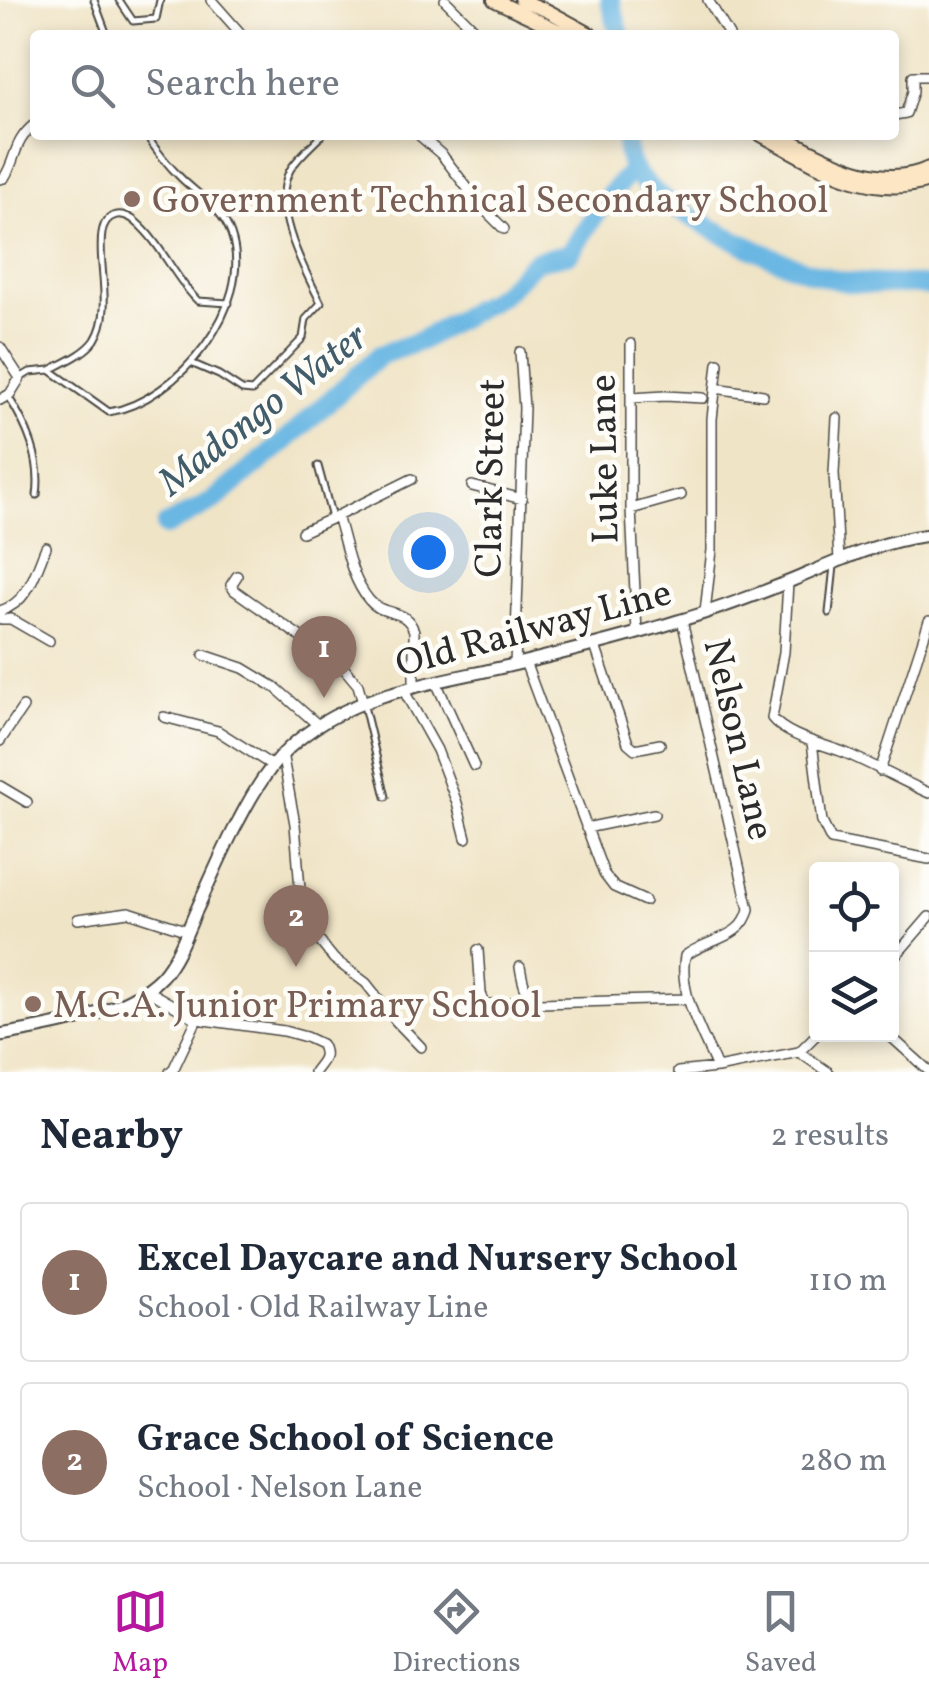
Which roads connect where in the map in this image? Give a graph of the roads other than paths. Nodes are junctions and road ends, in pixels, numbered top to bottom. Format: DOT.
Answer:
graph roads {
  1 [pos="94,0"];
  2 [pos="119,0"];
  3 [pos="160,0"];
  4 [pos="210,0"];
  5 [pos="445,0"];
  6 [pos="494,0"];
  7 [pos="521,0"];
  8 [pos="708,0"];
  9 [pos="545,16"];
  10 [pos="106,30"];
  11 [pos="237,30"];
  12 [pos="475,30"];
  13 [pos="562,30"];
  14 [pos="580,30"];
  15 [pos="726,30"];
  16 [pos="929,76"];
  17 [pos="899,115"];
  18 [pos="30,128"];
  19 [pos="150,140"];
  20 [pos="318,140"];
  21 [pos="433,140"];
  22 [pos="771,140"];
  23 [pos="790,140"];
  24 [pos="929,168"];
  25 [pos="0,179"];
  26 [pos="929,181"];
  27 [pos="504,229"];
  28 [pos="229,303"];
  29 [pos="631,344"];
  30 [pos="0,347"];
  31 [pos="520,352"];
  32 [pos="192,363"];
  33 [pos="718,363"];
  34 [pos="50,370"];
  35 [pos="20,378"];
  36 [pos="715,388"];
  37 [pos="762,396"];
  38 [pos="4,398"];
  39 [pos="632,398"];
  40 [pos="703,398"];
  41 [pos="836,418"];
  42 [pos="318,466"];
  43 [pos="412,479"];
  44 [pos="472,486"];
  45 [pos="37,495"];
  46 [pos="681,495"];
  47 [pos="522,499"];
  48 [pos="631,509"];
  49 [pos="334,517"];
  50 [pos="302,532"];
  51 [pos="929,535"];
  52 [pos="46,547"];
  53 [pos="836,561"];
  54 [pos="237,576"];
  55 [pos="788,582"];
  56 [pos="0,611"];
  57 [pos="705,612"];
  58 [pos="829,613"];
  59 [pos="0,619"];
  60 [pos="682,620"];
  61 [pos="929,622"];
  62 [pos="637,633"];
  63 [pos="49,642"];
  64 [pos="595,646"];
  65 [pos="204,655"];
  66 [pos="520,663"];
  67 [pos="436,682"];
  68 [pos="409,689"];
  69 [pos="363,703"];
  70 [pos="23,708"];
  71 [pos="164,717"];
  72 [pos="318,726"];
  73 [pos="0,741"];
  74 [pos="812,742"];
  75 [pos="660,744"];
  76 [pos="282,754"];
  77 [pos="273,766"];
  78 [pos="474,766"];
  79 [pos="880,771"];
  80 [pos="0,786"];
  81 [pos="929,793"];
  82 [pos="386,797"];
  83 [pos="27,802"];
  84 [pos="654,814"];
  85 [pos="586,828"];
  86 [pos="466,838"];
  87 [pos="929,860"];
  88 [pos="646,901"];
  89 [pos="929,917"];
  90 [pos="78,919"];
  91 [pos="188,930"];
  92 [pos="478,950"];
  93 [pos="899,952"];
  94 [pos="520,967"];
  95 [pos="146,990"];
  96 [pos="531,998"];
  97 [pos="688,999"];
  98 [pos="198,1018"];
  99 [pos="0,1035"];
  100 [pos="809,1042"];
  101 [pos="897,1042"];
  102 [pos="422,1047"];
  103 [pos="799,1052"];
  104 [pos="716,1070"];
  105 [pos="929,1070"];
  106 [pos="170,1072"];
  107 [pos="314,1072"];
  108 [pos="678,1072"];
  109 [pos="828,1072"];
  1 -- 10 [label="lane"];
  2 -- 3 [label="lane"];
  4 -- 11 [label="street"];
  5 -- 12 [label="street"];
  6 -- 9 [label="main road"];
  7 -- 9 [label="main road"];
  8 -- 15 [label="street"];
  9 -- 13 [label="main road"];
  9 -- 14 [label="main road"];
  16 -- 17 [label="street"];
  18 -- 25 [label="street"];
  19 -- 28 [label="lane"];
  20 -- 32 [label="lane"];
  21 -- 27 [label="street"];
  22 -- 26 [label="main road"];
  23 -- 24 [label="main road"];
  28 -- 32 [label="lane"];
  28 -- 34 [label="lane"];
  29 -- 39 [label="street, Luke Lane"];
  30 -- 35 [label="street"];
  31 -- 47 [label="street, Clark Street"];
  32 -- 34 [label="lane"];
  33 -- 36 [label="street"];
  34 -- 35 [label="lane"];
  35 -- 38 [label="street"];
  36 -- 37 [label="street"];
  36 -- 57 [label="street"];
  38 -- 45 [label="lane"];
  39 -- 40 [label="street"];
  39 -- 48 [label="street, Luke Lane"];
  41 -- 53 [label="street"];
  42 -- 49 [label="lane"];
  43 -- 49 [label="street"];
  44 -- 47 [label="street"];
  46 -- 48 [label="street"];
  47 -- 66 [label="street, Clark Street"];
  48 -- 62 [label="street, Luke Lane"];
  49 -- 50 [label="street"];
  49 -- 68 [label="street"];
  51 -- 53 [label="street, Old Railway Line"];
  52 -- 56 [label="street"];
  53 -- 55 [label="street, Old Railway Line"];
  53 -- 58 [label="lane"];
  54 -- 69 [label="street"];
  55 -- 57 [label="street, Old Railway Line"];
  55 -- 74 [label="street"];
  57 -- 60 [label="street, Old Railway Line"];
  59 -- 63 [label="street"];
  60 -- 62 [label="street, Old Railway Line"];
  60 -- 97 [label="street, Nelson Lane"];
  61 -- 79 [label="street"];
  62 -- 64 [label="street, Old Railway Line"];
  64 -- 66 [label="street, Old Railway Line"];
  64 -- 75 [label="street"];
  65 -- 72 [label="street"];
  66 -- 67 [label="street, Old Railway Line"];
  66 -- 85 [label="street"];
  67 -- 68 [label="street, Old Railway Line"];
  67 -- 78 [label="street"];
  68 -- 69 [label="street, Old Railway Line"];
  68 -- 86 [label="street"];
  69 -- 72 [label="street, Old Railway Line"];
  69 -- 82 [label="lane"];
  70 -- 73 [label="street"];
  71 -- 77 [label="street"];
  72 -- 76 [label="street, Old Railway Line"];
  74 -- 79 [label="street"];
  74 -- 87 [label="street"];
  76 -- 77 [label="street, Old Railway Line"];
  76 -- 102 [label="street"];
  77 -- 91 [label="street, Old Railway Line"];
  79 -- 81 [label="street"];
  80 -- 83 [label="street"];
  84 -- 85 [label="street"];
  85 -- 88 [label="street"];
  89 -- 93 [label="street"];
  90 -- 91 [label="street"];
  91 -- 95 [label="street, Old Railway Line"];
  92 -- 96 [label="street"];
  94 -- 96 [label="street"];
  95 -- 98 [label="street"];
  95 -- 99 [label="street, Old Railway Line"];
  96 -- 97 [label="street"];
  97 -- 104 [label="street, Nelson Lane"];
  98 -- 106 [label="street"];
  98 -- 107 [label="street"];
  100 -- 103 [label="street"];
  101 -- 105 [label="street"];
  103 -- 104 [label="street"];
  103 -- 109 [label="street"];
  104 -- 108 [label="street"];
}
